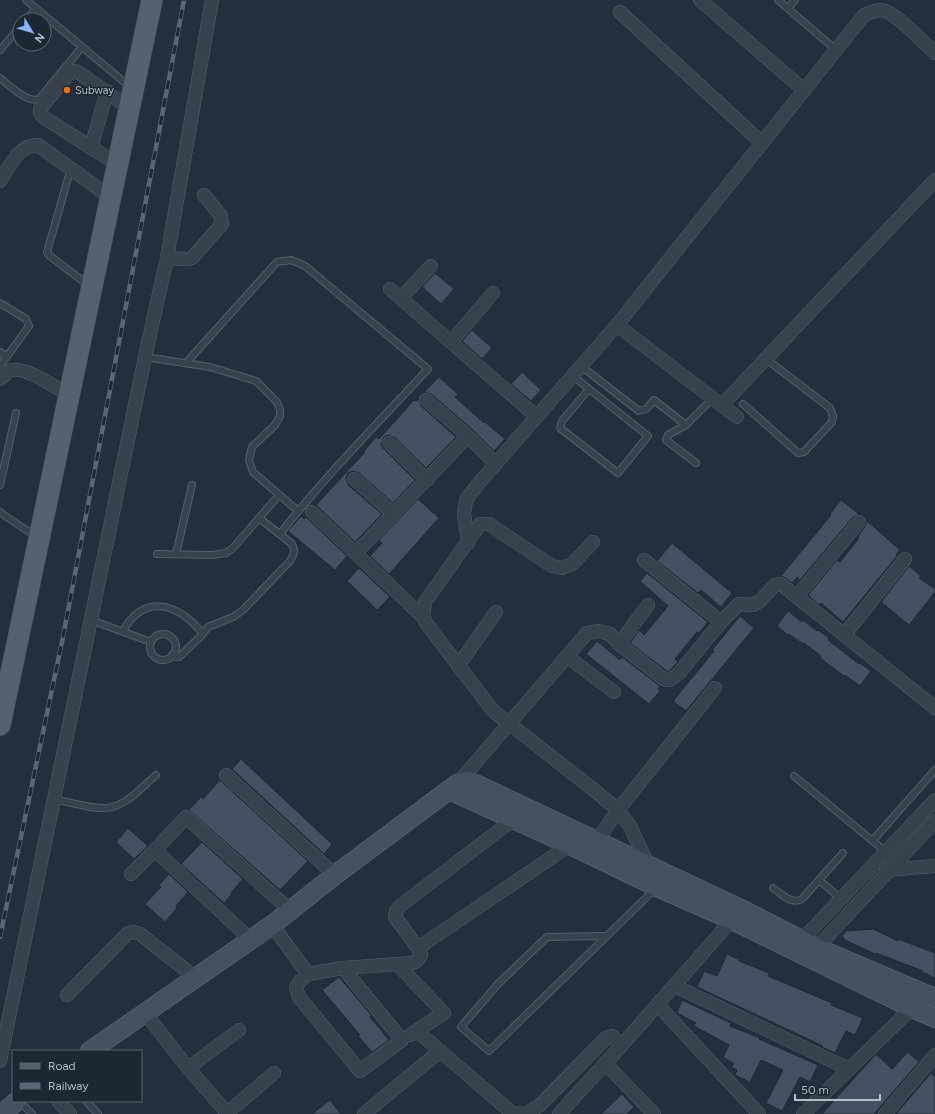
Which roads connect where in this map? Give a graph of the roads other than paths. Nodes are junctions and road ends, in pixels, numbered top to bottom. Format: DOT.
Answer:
graph roads {
  1 [pos="26,0"];
  2 [pos="152,0"];
  3 [pos="212,0"];
  4 [pos="700,0"];
  5 [pos="778,0"];
  6 [pos="794,0"];
  7 [pos="36,8"];
  8 [pos="788,8"];
  9 [pos="33,12"];
  10 [pos="620,12"];
  11 [pos="12,36"];
  12 [pos="82,47"];
  13 [pos="0,50"];
  14 [pos="836,50"];
  15 [pos="935,53"];
  16 [pos="0,78"];
  17 [pos="804,90"];
  18 [pos="107,92"];
  19 [pos="131,99"];
  20 [pos="762,143"];
  21 [pos="91,148"];
  22 [pos="117,164"];
  23 [pos="71,168"];
  24 [pos="935,180"];
  25 [pos="0,181"];
  26 [pos="110,196"];
  27 [pos="204,196"];
  28 [pos="167,258"];
  29 [pos="431,266"];
  30 [pos="91,288"];
  31 [pos="390,289"];
  32 [pos="494,293"];
  33 [pos="401,298"];
  34 [pos="0,303"];
  35 [pos="617,325"];
  36 [pos="451,342"];
  37 [pos="0,352"];
  38 [pos="7,356"];
  39 [pos="145,357"];
  40 [pos="766,359"];
  41 [pos="186,363"];
  42 [pos="3,370"];
  43 [pos="577,371"];
  44 [pos="589,389"];
  45 [pos="69,395"];
  46 [pos="426,400"];
  47 [pos="717,402"];
  48 [pos="743,404"];
  49 [pos="16,413"];
  50 [pos="536,417"];
  51 [pos="737,417"];
  52 [pos="686,425"];
  53 [pos="468,436"];
  54 [pos="389,443"];
  55 [pos="696,463"];
  56 [pos="496,464"];
  57 [pos="354,479"];
  58 [pos="427,480"];
  59 [pos="0,484"];
  60 [pos="192,485"];
  61 [pos="279,495"];
  62 [pos="298,511"];
  63 [pos="0,512"];
  64 [pos="312,512"];
  65 [pos="394,514"];
  66 [pos="260,518"];
  67 [pos="859,522"];
  68 [pos="280,534"];
  69 [pos="39,538"];
  70 [pos="593,542"];
  71 [pos="468,543"];
  72 [pos="356,553"];
  73 [pos="157,554"];
  74 [pos="176,554"];
  75 [pos="905,559"];
  76 [pos="644,560"];
  77 [pos="797,596"];
  78 [pos="648,605"];
  79 [pos="496,612"];
  80 [pos="423,617"];
  81 [pos="91,620"];
  82 [pos="721,622"];
  83 [pos="123,632"];
  84 [pos="203,634"];
  85 [pos="844,635"];
  86 [pos="151,642"];
  87 [pos="619,644"];
  88 [pos="172,655"];
  89 [pos="567,656"];
  90 [pos="458,666"];
  91 [pos="715,688"];
  92 [pos="614,692"];
  93 [pos="935,708"];
  94 [pos="0,725"];
  95 [pos="510,725"];
  96 [pos="935,770"];
  97 [pos="156,775"];
  98 [pos="226,776"];
  99 [pos="794,776"];
  100 [pos="453,787"];
  101 [pos="54,799"];
  102 [pos="935,800"];
  103 [pos="618,810"];
  104 [pos="514,820"];
  105 [pos="935,821"];
  106 [pos="873,840"];
  107 [pos="597,841"];
  108 [pos="570,845"];
  109 [pos="155,850"];
  110 [pos="886,852"];
  111 [pos="842,853"];
  112 [pos="648,865"];
  113 [pos="935,866"];
  114 [pos="868,870"];
  115 [pos="890,870"];
  116 [pos="131,874"];
  117 [pos="335,875"];
  118 [pos="819,880"];
  119 [pos="657,887"];
  120 [pos="773,888"];
  121 [pos="841,899"];
  122 [pos="291,911"];
  123 [pos="736,915"];
  124 [pos="272,925"];
  125 [pos="605,936"];
  126 [pos="251,940"];
  127 [pos="418,948"];
  128 [pos="805,948"];
  129 [pos="397,964"];
  130 [pos="343,968"];
  131 [pos="308,974"];
  132 [pos="196,978"];
  133 [pos="675,986"];
  134 [pos="67,995"];
  135 [pos="935,998"];
  136 [pos="658,1005"];
  137 [pos="912,1008"];
  138 [pos="145,1013"];
  139 [pos="935,1018"];
  140 [pos="239,1030"];
  141 [pos="417,1031"];
  142 [pos="402,1040"];
  143 [pos="622,1045"];
  144 [pos="91,1050"];
  145 [pos="440,1051"];
  146 [pos="934,1059"];
  147 [pos="0,1061"];
  148 [pos="606,1064"];
  149 [pos="188,1068"];
  150 [pos="849,1069"];
  151 [pos="274,1073"];
  152 [pos="17,1102"];
  153 [pos="19,1102"];
  154 [pos="59,1102"];
  155 [pos="87,1102"];
  156 [pos="2,1114"];
  157 [pos="32,1114"];
  158 [pos="70,1114"];
  159 [pos="98,1114"];
  160 [pos="227,1114"];
  161 [pos="364,1114"];
  162 [pos="560,1114"];
  163 [pos="654,1114"];
  164 [pos="759,1114"];
  165 [pos="803,1114"];
  166 [pos="885,1114"];
  1 -- 7 [label="lane"];
  2 -- 19 [label="main road"];
  3 -- 28 [label="street"];
  4 -- 17 [label="street"];
  5 -- 8 [label="lane"];
  6 -- 8 [label="lane"];
  7 -- 9 [label="lane"];
  7 -- 12 [label="lane"];
  8 -- 14 [label="lane"];
  10 -- 20 [label="street"];
  11 -- 13 [label="lane"];
  12 -- 16 [label="lane"];
  12 -- 19 [label="lane"];
  14 -- 15 [label="street"];
  14 -- 17 [label="street"];
  17 -- 20 [label="street"];
  18 -- 19 [label="street"];
  18 -- 21 [label="street"];
  18 -- 21 [label="street"];
  19 -- 22 [label="main road"];
  20 -- 35 [label="street"];
  21 -- 22 [label="street"];
  22 -- 26 [label="main road"];
  23 -- 25 [label="street"];
  23 -- 26 [label="street"];
  23 -- 30 [label="lane"];
  24 -- 40 [label="street"];
  26 -- 30 [label="main road"];
  27 -- 28 [label="street"];
  28 -- 39 [label="street"];
  29 -- 33 [label="street"];
  30 -- 45 [label="main road"];
  31 -- 33 [label="street"];
  32 -- 36 [label="street"];
  33 -- 36 [label="street"];
  34 -- 38 [label="lane"];
  35 -- 43 [label="street"];
  35 -- 47 [label="street"];
  36 -- 50 [label="street"];
  37 -- 38 [label="lane"];
  38 -- 42 [label="lane"];
  39 -- 41 [label="lane"];
  39 -- 81 [label="street"];
  40 -- 47 [label="street"];
  40 -- 48 [label="lane"];
  41 -- 61 [label="lane"];
  41 -- 62 [label="lane"];
  42 -- 45 [label="street"];
  43 -- 44 [label="lane"];
  43 -- 50 [label="street"];
  43 -- 52 [label="lane"];
  44 -- 44 [label="lane"];
  45 -- 69 [label="main road"];
  46 -- 53 [label="street"];
  47 -- 51 [label="street"];
  47 -- 52 [label="lane"];
  49 -- 59 [label="lane"];
  50 -- 56 [label="street"];
  52 -- 55 [label="lane"];
  53 -- 56 [label="street"];
  53 -- 58 [label="street"];
  54 -- 58 [label="street"];
  56 -- 71 [label="street"];
  57 -- 65 [label="street"];
  58 -- 65 [label="street"];
  60 -- 74 [label="lane"];
  61 -- 62 [label="lane"];
  61 -- 66 [label="lane"];
  62 -- 68 [label="lane"];
  63 -- 69 [label="lane"];
  64 -- 72 [label="street"];
  65 -- 72 [label="street"];
  66 -- 68 [label="lane"];
  66 -- 74 [label="lane"];
  67 -- 77 [label="street"];
  68 -- 84 [label="lane"];
  69 -- 94 [label="main road"];
  70 -- 71 [label="street"];
  71 -- 80 [label="street"];
  72 -- 80 [label="street"];
  73 -- 74 [label="lane"];
  75 -- 85 [label="street"];
  76 -- 82 [label="street"];
  77 -- 82 [label="street"];
  77 -- 85 [label="street"];
  78 -- 87 [label="street"];
  79 -- 90 [label="street"];
  80 -- 90 [label="street"];
  81 -- 83 [label="lane"];
  81 -- 101 [label="street"];
  82 -- 87 [label="street"];
  83 -- 84 [label="lane"];
  83 -- 86 [label="lane"];
  84 -- 88 [label="lane"];
  85 -- 93 [label="street"];
  86 -- 88 [label="lane"];
  86 -- 88 [label="lane"];
  87 -- 89 [label="street"];
  89 -- 92 [label="street"];
  89 -- 95 [label="street"];
  90 -- 95 [label="street"];
  91 -- 103 [label="street"];
  95 -- 100 [label="street"];
  95 -- 103 [label="street"];
  96 -- 106 [label="lane"];
  97 -- 101 [label="lane"];
  98 -- 117 [label="street"];
  99 -- 106 [label="lane"];
  100 -- 104 [label="street"];
  100 -- 107 [label="street"];
  100 -- 117 [label="street"];
  101 -- 147 [label="street"];
  102 -- 110 [label="street"];
  103 -- 107 [label="street"];
  103 -- 112 [label="street"];
  104 -- 108 [label="street"];
  104 -- 127 [label="street"];
  105 -- 115 [label="street"];
  106 -- 110 [label="lane"];
  107 -- 112 [label="street"];
  108 -- 119 [label="street"];
  108 -- 127 [label="street"];
  109 -- 116 [label="street"];
  109 -- 122 [label="street"];
  109 -- 126 [label="street"];
  110 -- 114 [label="street"];
  111 -- 118 [label="lane"];
  112 -- 123 [label="street"];
  113 -- 115 [label="street"];
  114 -- 115 [label="street"];
  114 -- 121 [label="street"];
  115 -- 128 [label="street"];
  117 -- 122 [label="street"];
  118 -- 120 [label="lane"];
  118 -- 121 [label="lane"];
  119 -- 123 [label="street"];
  119 -- 125 [label="lane"];
  121 -- 128 [label="street"];
  122 -- 124 [label="street"];
  123 -- 128 [label="street"];
  123 -- 133 [label="street"];
  124 -- 126 [label="street"];
  124 -- 131 [label="street"];
  125 -- 125 [label="lane"];
  126 -- 132 [label="street"];
  127 -- 129 [label="street"];
  128 -- 135 [label="street"];
  128 -- 137 [label="street"];
  129 -- 130 [label="street"];
  129 -- 141 [label="street"];
  130 -- 131 [label="street"];
  130 -- 142 [label="street"];
  131 -- 142 [label="street"];
  132 -- 134 [label="street"];
  132 -- 138 [label="street"];
  133 -- 136 [label="street"];
  133 -- 150 [label="street"];
  136 -- 143 [label="street"];
  136 -- 164 [label="street"];
  137 -- 139 [label="street"];
  137 -- 150 [label="street"];
  138 -- 144 [label="street"];
  138 -- 149 [label="street"];
  140 -- 149 [label="street"];
  141 -- 142 [label="street"];
  141 -- 145 [label="street"];
  143 -- 145 [label="street"];
  143 -- 148 [label="street"];
  145 -- 161 [label="street"];
  146 -- 166 [label="street"];
  148 -- 162 [label="street"];
  148 -- 163 [label="street"];
  149 -- 160 [label="street"];
  150 -- 165 [label="street"];
  151 -- 160 [label="street"];
  152 -- 156 [label="street"];
  153 -- 157 [label="lane"];
  154 -- 158 [label="street"];
  155 -- 159 [label="lane"];
}
